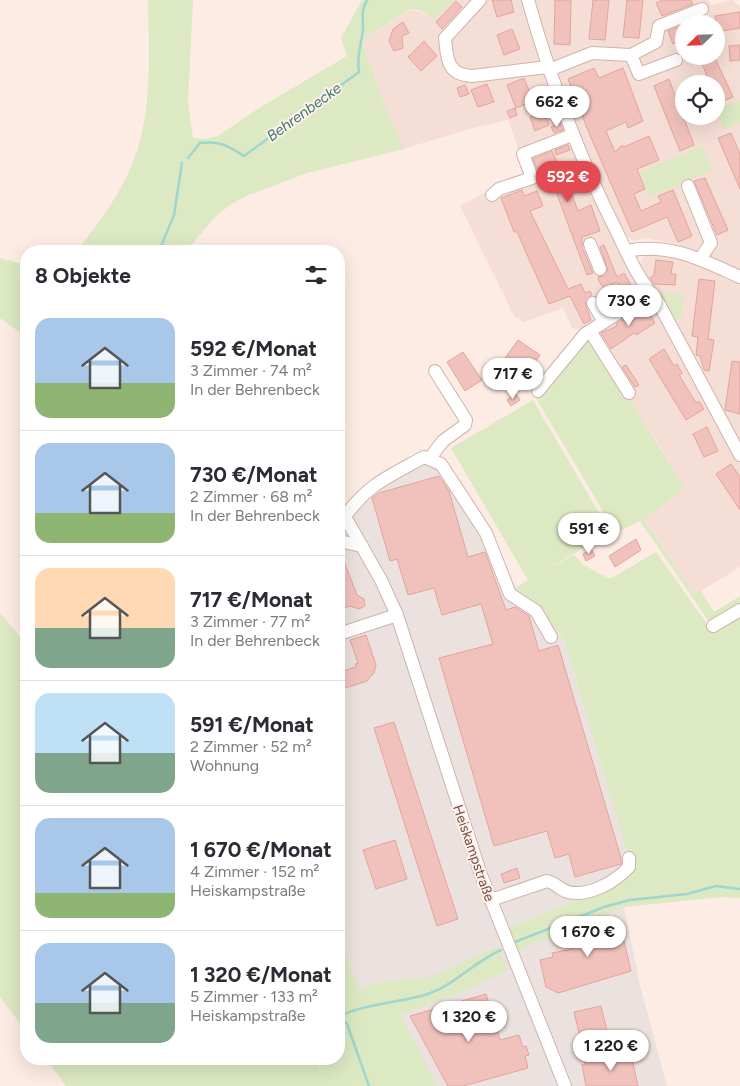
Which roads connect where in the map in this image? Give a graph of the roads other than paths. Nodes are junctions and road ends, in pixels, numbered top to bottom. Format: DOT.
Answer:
graph roads {
  1 [pos="480,0"];
  2 [pos="528,0"];
  3 [pos="702,9"];
  4 [pos="630,55"];
  5 [pos="675,60"];
  6 [pos="548,68"];
  7 [pos="572,135"];
  8 [pos="688,186"];
  9 [pos="492,195"];
  10 [pos="590,244"];
  11 [pos="626,251"];
  12 [pos="700,259"];
  13 [pos="600,269"];
  14 [pos="739,272"];
  15 [pos="650,293"];
  16 [pos="593,303"];
  17 [pos="604,322"];
  18 [pos="590,331"];
  19 [pos="435,372"];
  20 [pos="538,391"];
  21 [pos="629,393"];
  22 [pos="740,455"];
  23 [pos="430,458"];
  24 [pos="345,513"];
  25 [pos="345,523"];
  26 [pos="345,542"];
  27 [pos="362,546"];
  28 [pos="740,610"];
  29 [pos="397,615"];
  30 [pos="713,626"];
  31 [pos="345,632"];
  32 [pos="552,637"];
  33 [pos="629,858"];
  34 [pos="491,900"];
  35 [pos="565,1086"];
  1 -- 6 [label="street"];
  2 -- 6 [label="street"];
  3 -- 4 [label="street"];
  4 -- 5 [label="street"];
  4 -- 6 [label="street"];
  6 -- 7 [label="street"];
  7 -- 9 [label="street"];
  7 -- 11 [label="street"];
  8 -- 12 [label="street"];
  10 -- 13 [label="street"];
  11 -- 12 [label="street"];
  11 -- 15 [label="street"];
  12 -- 14 [label="street"];
  15 -- 17 [label="street"];
  15 -- 22 [label="street"];
  16 -- 17 [label="street"];
  17 -- 18 [label="street"];
  18 -- 20 [label="street"];
  18 -- 21 [label="street"];
  19 -- 23 [label="street"];
  23 -- 24 [label="street"];
  23 -- 32 [label="street"];
  25 -- 27 [label="street, Heiskampstraße"];
  26 -- 27 [label="street"];
  27 -- 29 [label="street, Heiskampstraße"];
  28 -- 30 [label="street"];
  29 -- 31 [label="street"];
  29 -- 34 [label="street, Heiskampstraße"];
  33 -- 34 [label="street"];
  34 -- 35 [label="street, Heiskampstraße"];
}
